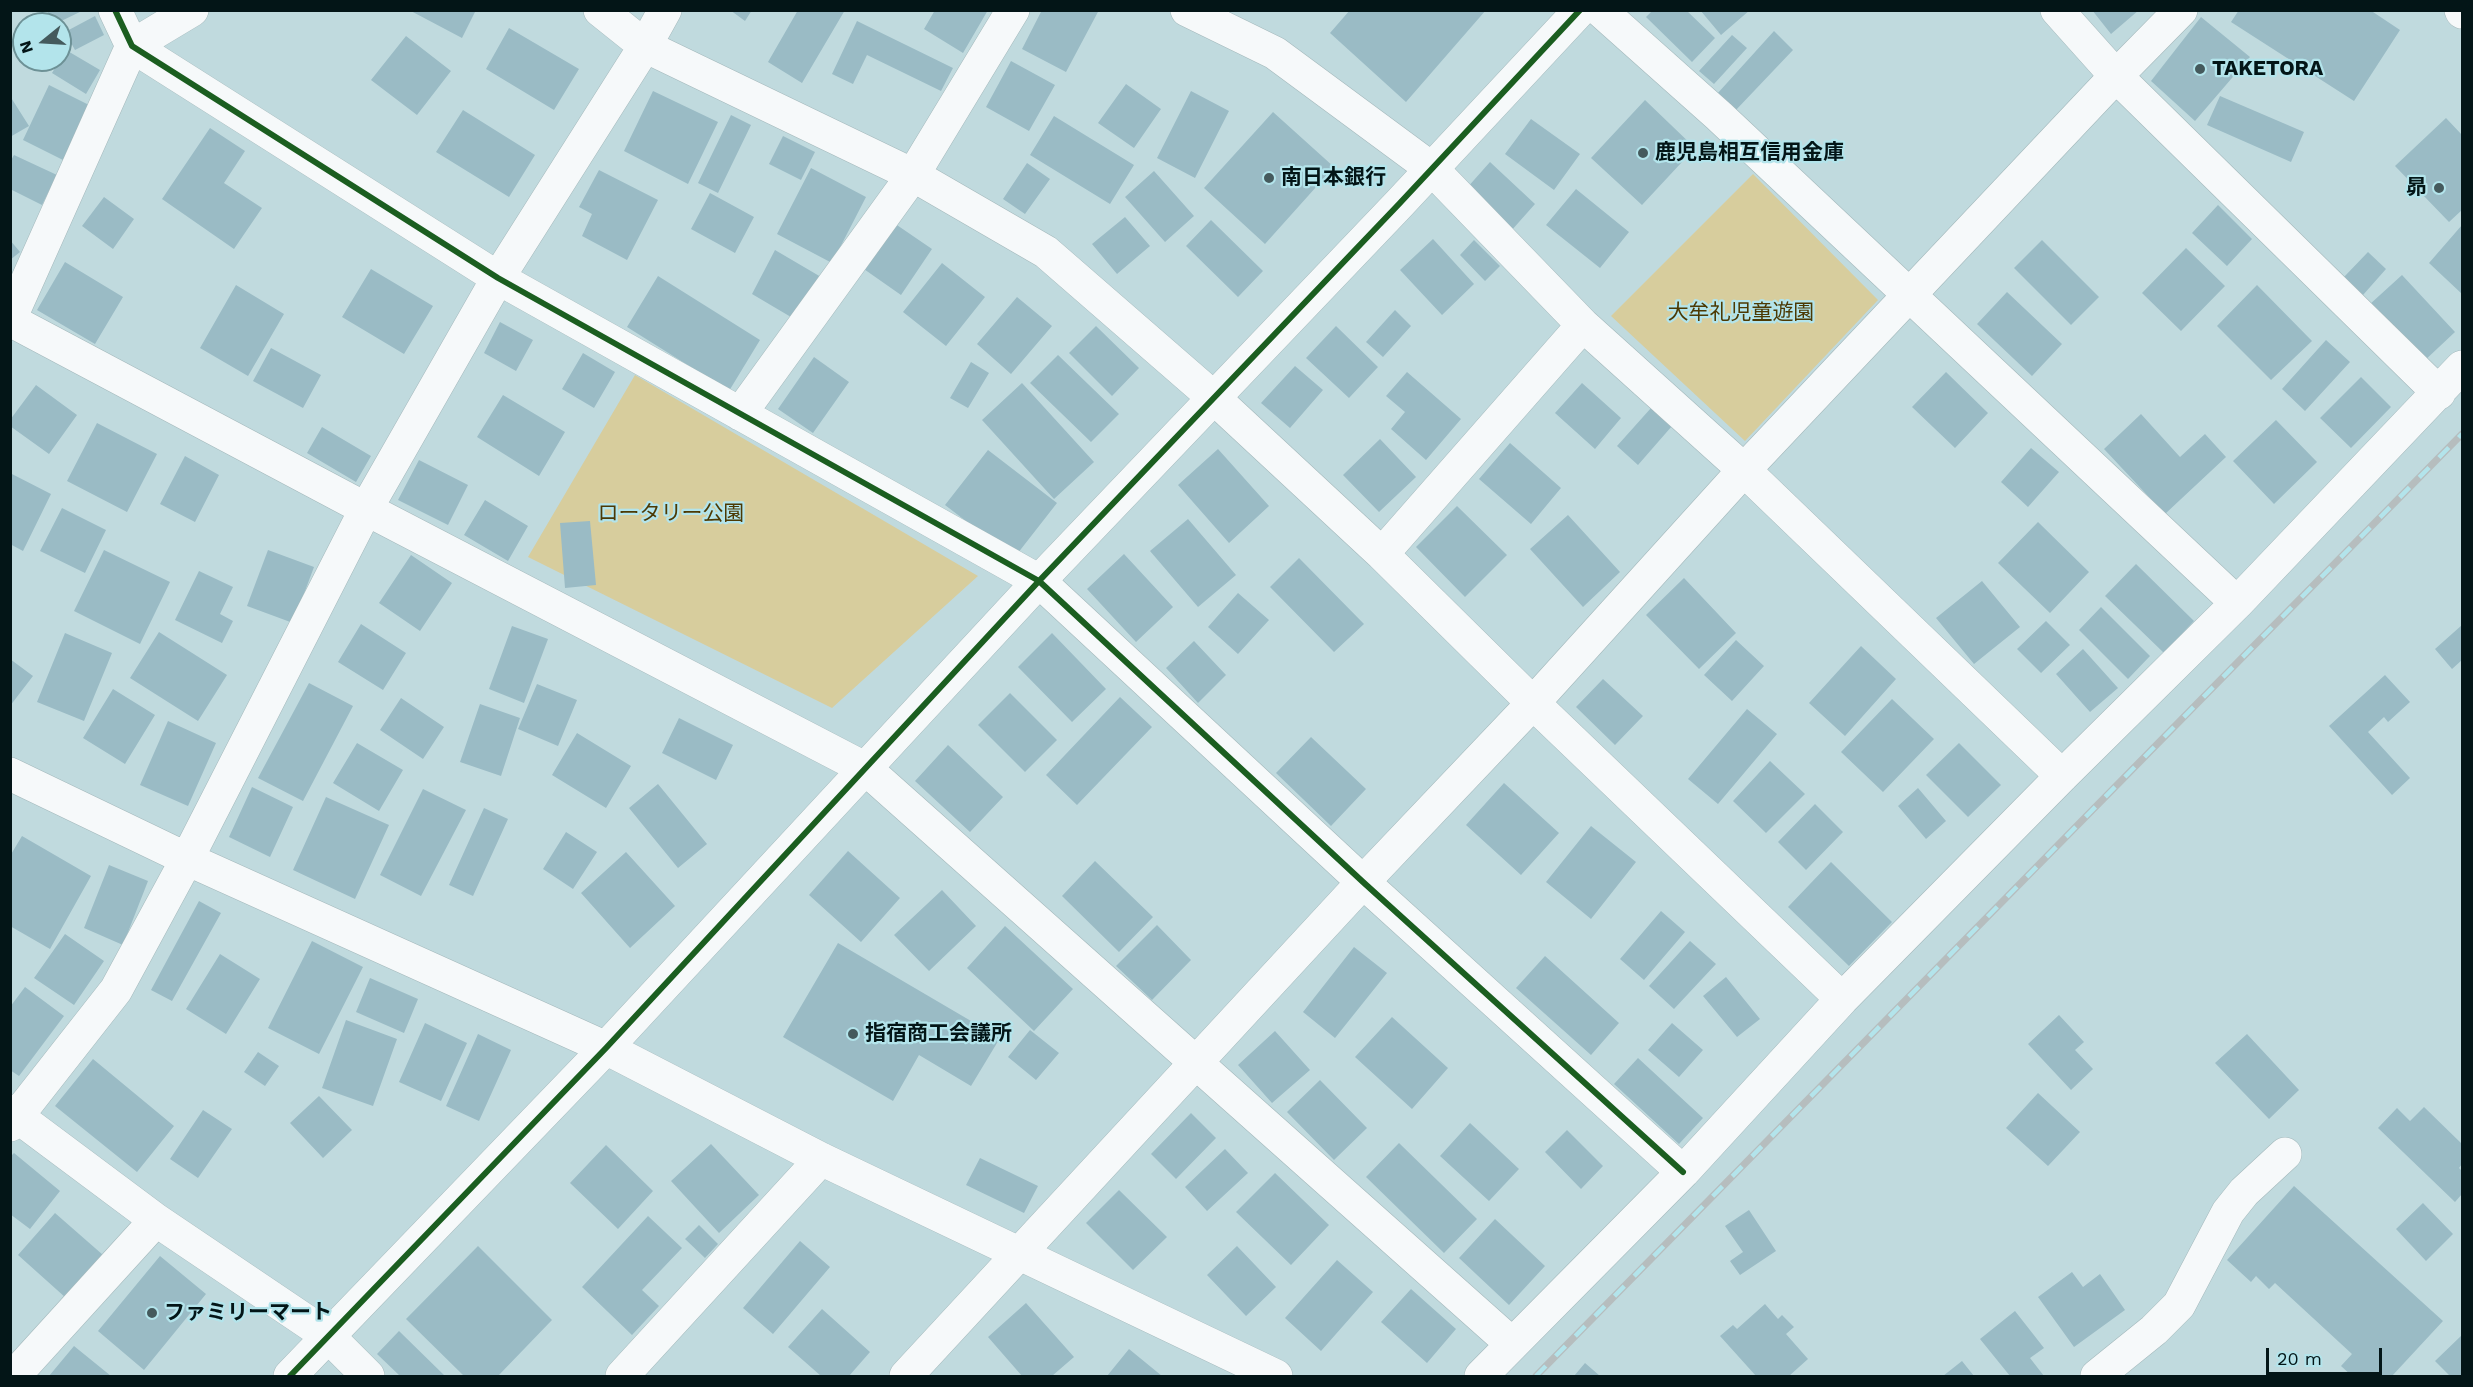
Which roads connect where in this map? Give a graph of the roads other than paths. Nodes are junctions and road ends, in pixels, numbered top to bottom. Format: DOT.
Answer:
graph roads {
  1 [pos="115,10"];
  2 [pos="192,10"];
  3 [pos="600,10"];
  4 [pos="665,10"];
  5 [pos="1013,10"];
  6 [pos="1188,10"];
  7 [pos="1580,10"];
  8 [pos="1600,10"];
  9 [pos="2058,10"];
  10 [pos="2181,10"];
  11 [pos="132,46"];
  12 [pos="645,46"];
  13 [pos="2116,76"];
  14 [pos="1432,169"];
  15 [pos="913,175"];
  16 [pos="498,278"];
  17 [pos="1909,296"];
  18 [pos="10,320"];
  19 [pos="1583,325"];
  20 [pos="2463,367"];
  21 [pos="2439,393"];
  22 [pos="1214,398"];
  23 [pos="740,414"];
  24 [pos="1744,470"];
  25 [pos="366,509"];
  26 [pos="1382,554"];
  27 [pos="1040,581"];
  28 [pos="2237,603"];
  29 [pos="1533,703"];
  30 [pos="866,769"];
  31 [pos="10,774"];
  32 [pos="2062,776"];
  33 [pos="187,859"];
  34 [pos="1363,882"];
  35 [pos="1842,999"];
  36 [pos="606,1048"];
  37 [pos="1197,1062"];
  38 [pos="13,1118"];
  39 [pos="2285,1154"];
  40 [pos="821,1160"];
  41 [pos="1683,1172"];
  42 [pos="156,1220"];
  43 [pos="1019,1254"];
  44 [pos="328,1336"];
  45 [pos="1512,1344"];
  46 [pos="14,1377"];
  47 [pos="290,1377"];
  48 [pos="368,1377"];
  49 [pos="622,1377"];
  50 [pos="906,1377"];
  51 [pos="1276,1377"];
  52 [pos="1480,1377"];
  53 [pos="2097,1377"];
  1 -- 11 [label="street"];
  2 -- 11 [label="street"];
  3 -- 12 [label="street"];
  4 -- 12 [label="street"];
  5 -- 15 [label="street"];
  6 -- 14 [label="street"];
  7 -- 14 [label="street"];
  8 -- 17 [label="street"];
  9 -- 13 [label="street"];
  10 -- 13 [label="street"];
  11 -- 16 [label="street"];
  11 -- 18 [label="street"];
  12 -- 15 [label="street"];
  12 -- 16 [label="street"];
  13 -- 17 [label="street"];
  13 -- 21 [label="street"];
  14 -- 19 [label="street"];
  14 -- 22 [label="street"];
  15 -- 22 [label="street"];
  15 -- 23 [label="street"];
  16 -- 23 [label="street"];
  16 -- 25 [label="street"];
  17 -- 24 [label="street"];
  17 -- 28 [label="street"];
  18 -- 25 [label="street"];
  19 -- 24 [label="street"];
  19 -- 26 [label="street"];
  20 -- 21 [label="street"];
  21 -- 28 [label="street"];
  22 -- 26 [label="street"];
  22 -- 27 [label="street"];
  23 -- 27 [label="street"];
  24 -- 29 [label="street"];
  24 -- 32 [label="street"];
  25 -- 30 [label="street"];
  25 -- 33 [label="street"];
  26 -- 29 [label="street"];
  27 -- 30 [label="street"];
  27 -- 34 [label="street"];
  28 -- 32 [label="street"];
  29 -- 34 [label="street"];
  29 -- 35 [label="street"];
  30 -- 36 [label="street"];
  30 -- 37 [label="street"];
  31 -- 33 [label="street"];
  32 -- 35 [label="street"];
  33 -- 36 [label="street"];
  33 -- 38 [label="street"];
  34 -- 37 [label="street"];
  34 -- 41 [label="street"];
  35 -- 41 [label="street"];
  36 -- 40 [label="street"];
  36 -- 44 [label="street"];
  37 -- 43 [label="street"];
  37 -- 45 [label="street"];
  38 -- 42 [label="street"];
  39 -- 53 [label="street"];
  40 -- 43 [label="street"];
  40 -- 49 [label="street"];
  41 -- 45 [label="street"];
  42 -- 44 [label="street"];
  42 -- 46 [label="street"];
  43 -- 50 [label="street"];
  43 -- 51 [label="street"];
  44 -- 47 [label="street"];
  44 -- 48 [label="street"];
  45 -- 52 [label="street"];
}
